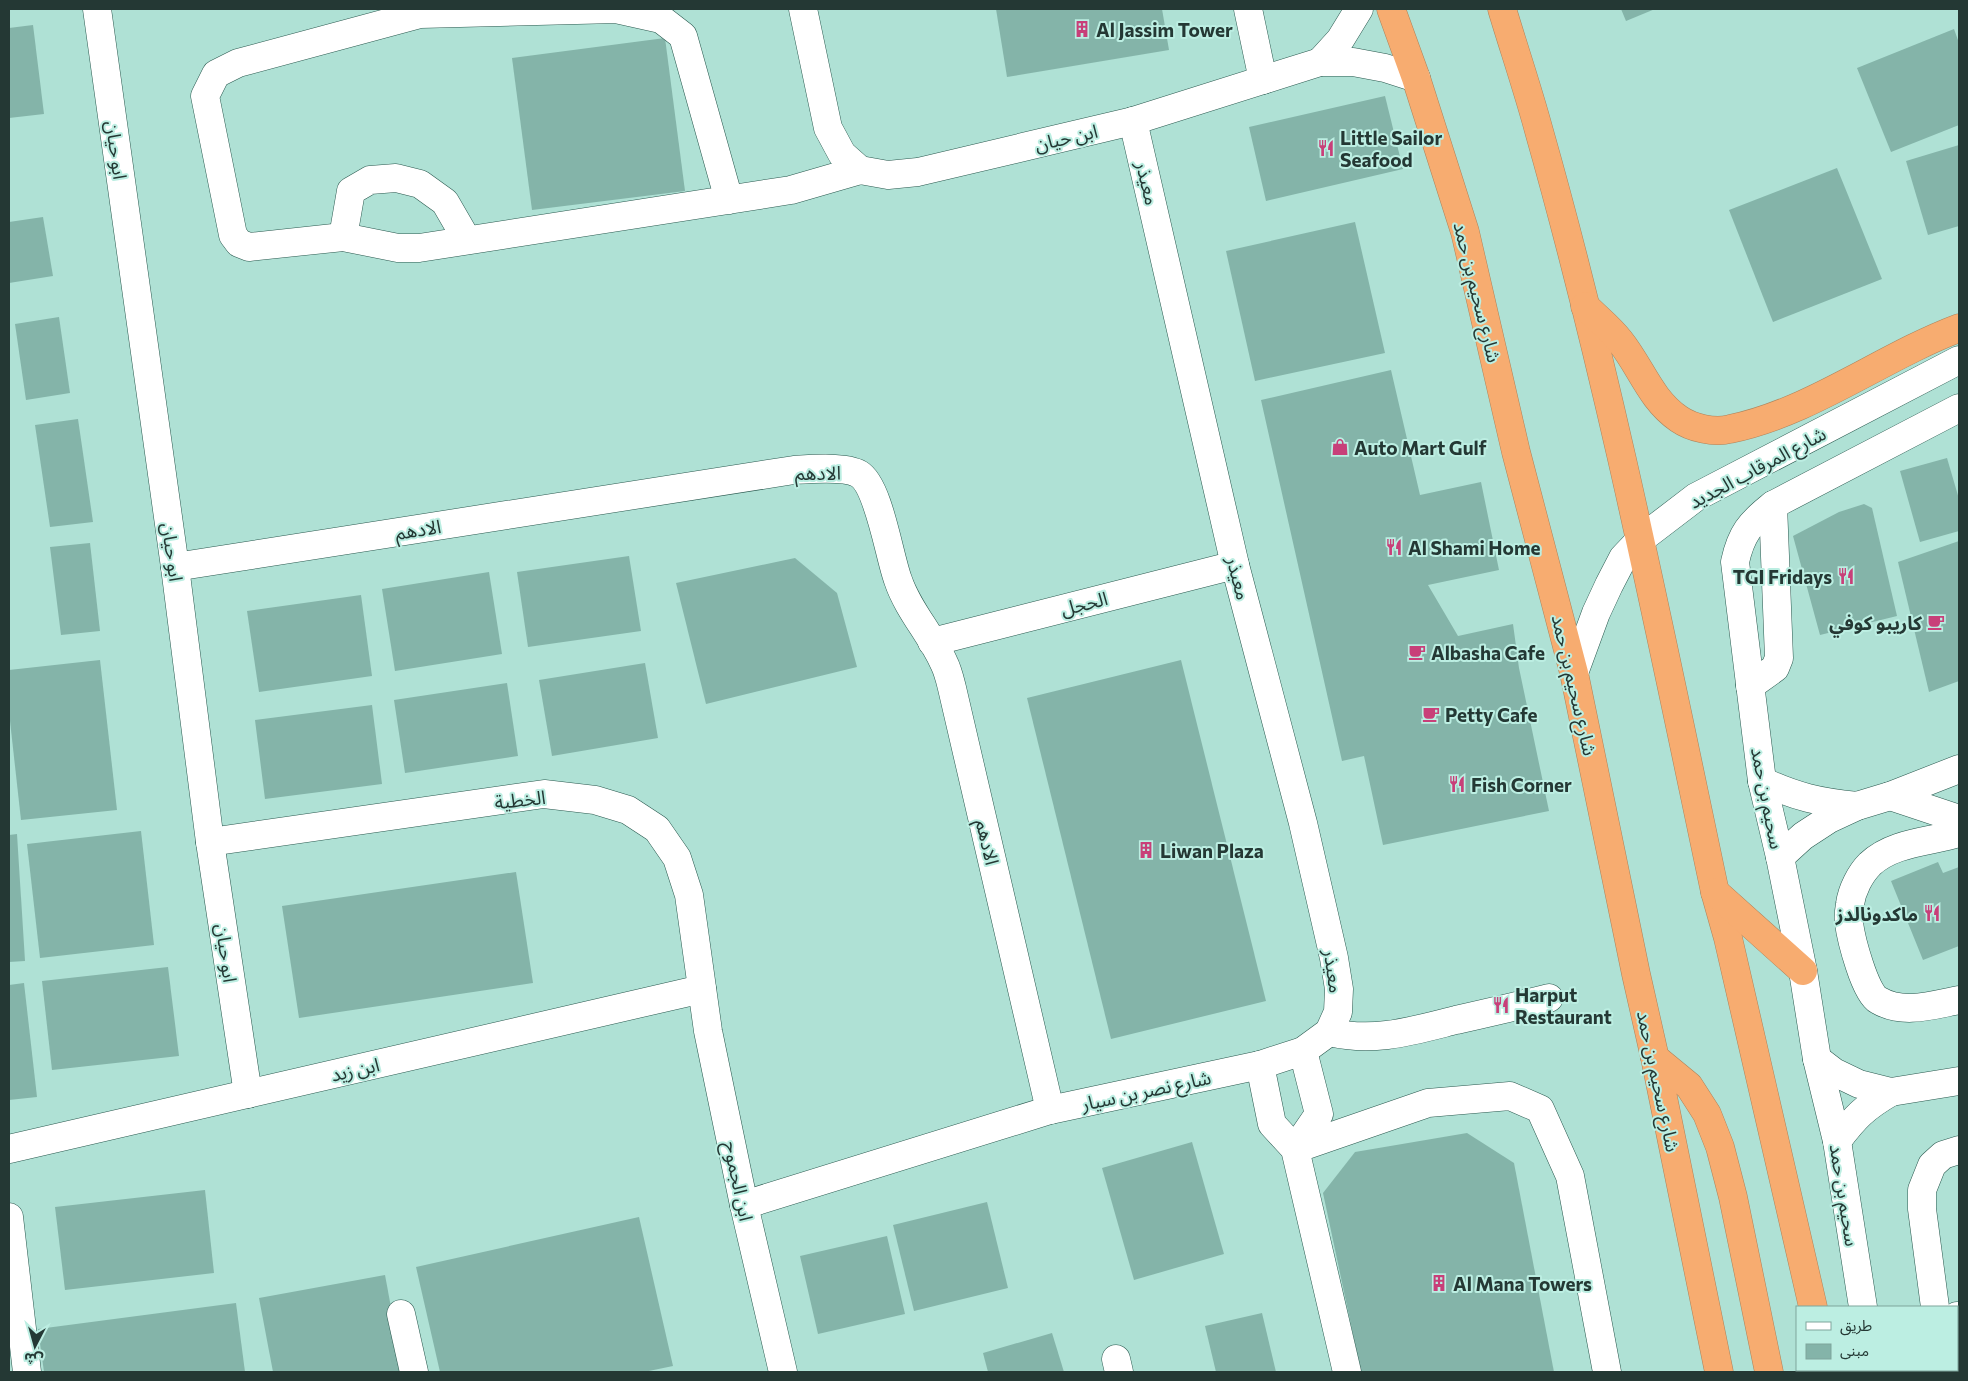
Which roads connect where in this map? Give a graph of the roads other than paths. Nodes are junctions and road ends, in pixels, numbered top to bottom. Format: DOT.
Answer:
graph roads {
  1 [pos="97,9"];
  2 [pos="803,9"];
  3 [pos="1248,9"];
  4 [pos="1359,9"];
  5 [pos="1391,9"];
  6 [pos="1502,9"];
  7 [pos="1320,62"];
  8 [pos="1416,78"];
  9 [pos="1263,80"];
  10 [pos="1134,121"];
  11 [pos="860,170"];
  12 [pos="729,200"];
  13 [pos="343,237"];
  14 [pos="467,240"];
  15 [pos="1585,306"];
  16 [pos="1959,328"];
  17 [pos="1959,360"];
  18 [pos="1959,408"];
  19 [pos="1773,505"];
  20 [pos="1640,539"];
  21 [pos="1235,565"];
  22 [pos="175,567"];
  23 [pos="932,642"];
  24 [pos="1574,673"];
  25 [pos="1750,686"];
  26 [pos="1959,769"];
  27 [pos="1762,781"];
  28 [pos="1890,796"];
  29 [pos="1857,806"];
  30 [pos="1959,819"];
  31 [pos="1959,833"];
  32 [pos="210,842"];
  33 [pos="1780,857"];
  34 [pos="1715,892"];
  35 [pos="1803,971"];
  36 [pos="702,989"];
  37 [pos="1549,998"];
  38 [pos="1959,1000"];
  39 [pos="1329,1032"];
  40 [pos="1303,1051"];
  41 [pos="1655,1058"];
  42 [pos="1817,1058"];
  43 [pos="1260,1065"];
  44 [pos="1959,1082"];
  45 [pos="1891,1092"];
  46 [pos="248,1094"];
  47 [pos="1050,1110"];
  48 [pos="1837,1141"];
  49 [pos="9,1149"];
  50 [pos="1296,1149"];
  51 [pos="1959,1150"];
  52 [pos="744,1205"];
  53 [pos="9,1216"];
  54 [pos="1813,1306"];
  55 [pos="1863,1306"];
  56 [pos="1935,1306"];
  57 [pos="401,1314"];
  58 [pos="28,1372"];
  59 [pos="414,1372"];
  60 [pos="783,1372"];
  61 [pos="1347,1372"];
  62 [pos="1607,1372"];
  63 [pos="1719,1372"];
  64 [pos="1769,1372"];
  1 -- 22 [label="street, ابو حيان"];
  2 -- 11 [label="street"];
  3 -- 9 [label="street"];
  4 -- 7 [label="street"];
  5 -- 8 [label="highway, شارع سحيم بن حمد"];
  6 -- 15 [label="highway"];
  7 -- 8 [label="street, ابن حيان"];
  7 -- 9 [label="street, ابن حيان"];
  8 -- 24 [label="highway, شارع سحيم بن حمد"];
  9 -- 10 [label="street, ابن حيان"];
  10 -- 11 [label="street, ابن حيان"];
  10 -- 21 [label="street, معيذر"];
  11 -- 12 [label="street"];
  12 -- 13 [label="street"];
  12 -- 14 [label="street"];
  13 -- 14 [label="street"];
  13 -- 14 [label="street"];
  15 -- 16 [label="highway"];
  15 -- 20 [label="highway"];
  17 -- 20 [label="street, شارع المرقاب الجديد"];
  18 -- 19 [label="street, سحيم بن حمد"];
  19 -- 25 [label="street"];
  19 -- 25 [label="street, سحيم بن حمد"];
  20 -- 24 [label="street, شارع المرقاب الجديد"];
  20 -- 34 [label="highway"];
  21 -- 23 [label="street, الحجل"];
  21 -- 39 [label="street, معيذر"];
  22 -- 23 [label="street, الادهم"];
  22 -- 32 [label="street, ابو حيان"];
  23 -- 47 [label="street, الادهم"];
  24 -- 41 [label="highway, شارع سحيم بن حمد"];
  25 -- 27 [label="street, سحيم بن حمد"];
  26 -- 28 [label="street"];
  27 -- 29 [label="street"];
  27 -- 33 [label="street, سحيم بن حمد"];
  28 -- 29 [label="street"];
  28 -- 30 [label="street"];
  29 -- 33 [label="street"];
  31 -- 38 [label="street"];
  32 -- 36 [label="street, الخطية"];
  32 -- 46 [label="street, ابو حيان"];
  33 -- 35 [label="street, سحيم بن حمد"];
  34 -- 35 [label="highway"];
  34 -- 54 [label="highway"];
  35 -- 42 [label="street, سحيم بن حمد"];
  36 -- 46 [label="street, ابن زيد"];
  36 -- 52 [label="street, ابن الجموح"];
  37 -- 39 [label="street"];
  39 -- 40 [label="street, شارع نصر بن سيار"];
  40 -- 43 [label="street, شارع نصر بن سيار"];
  40 -- 50 [label="street"];
  41 -- 63 [label="highway, شارع سحيم بن حمد"];
  41 -- 64 [label="highway"];
  42 -- 45 [label="street"];
  42 -- 48 [label="street, سحيم بن حمد"];
  43 -- 47 [label="street, شارع نصر بن سيار"];
  43 -- 50 [label="street"];
  44 -- 45 [label="street"];
  45 -- 48 [label="street"];
  46 -- 49 [label="street, ابن زيد"];
  47 -- 52 [label="street, شارع نصر بن سيار"];
  48 -- 55 [label="street, سحيم بن حمد"];
  50 -- 61 [label="street"];
  50 -- 62 [label="street"];
  51 -- 56 [label="street"];
  52 -- 60 [label="street, ابن الجموح"];
  53 -- 58 [label="street"];
  57 -- 59 [label="street"];
}
